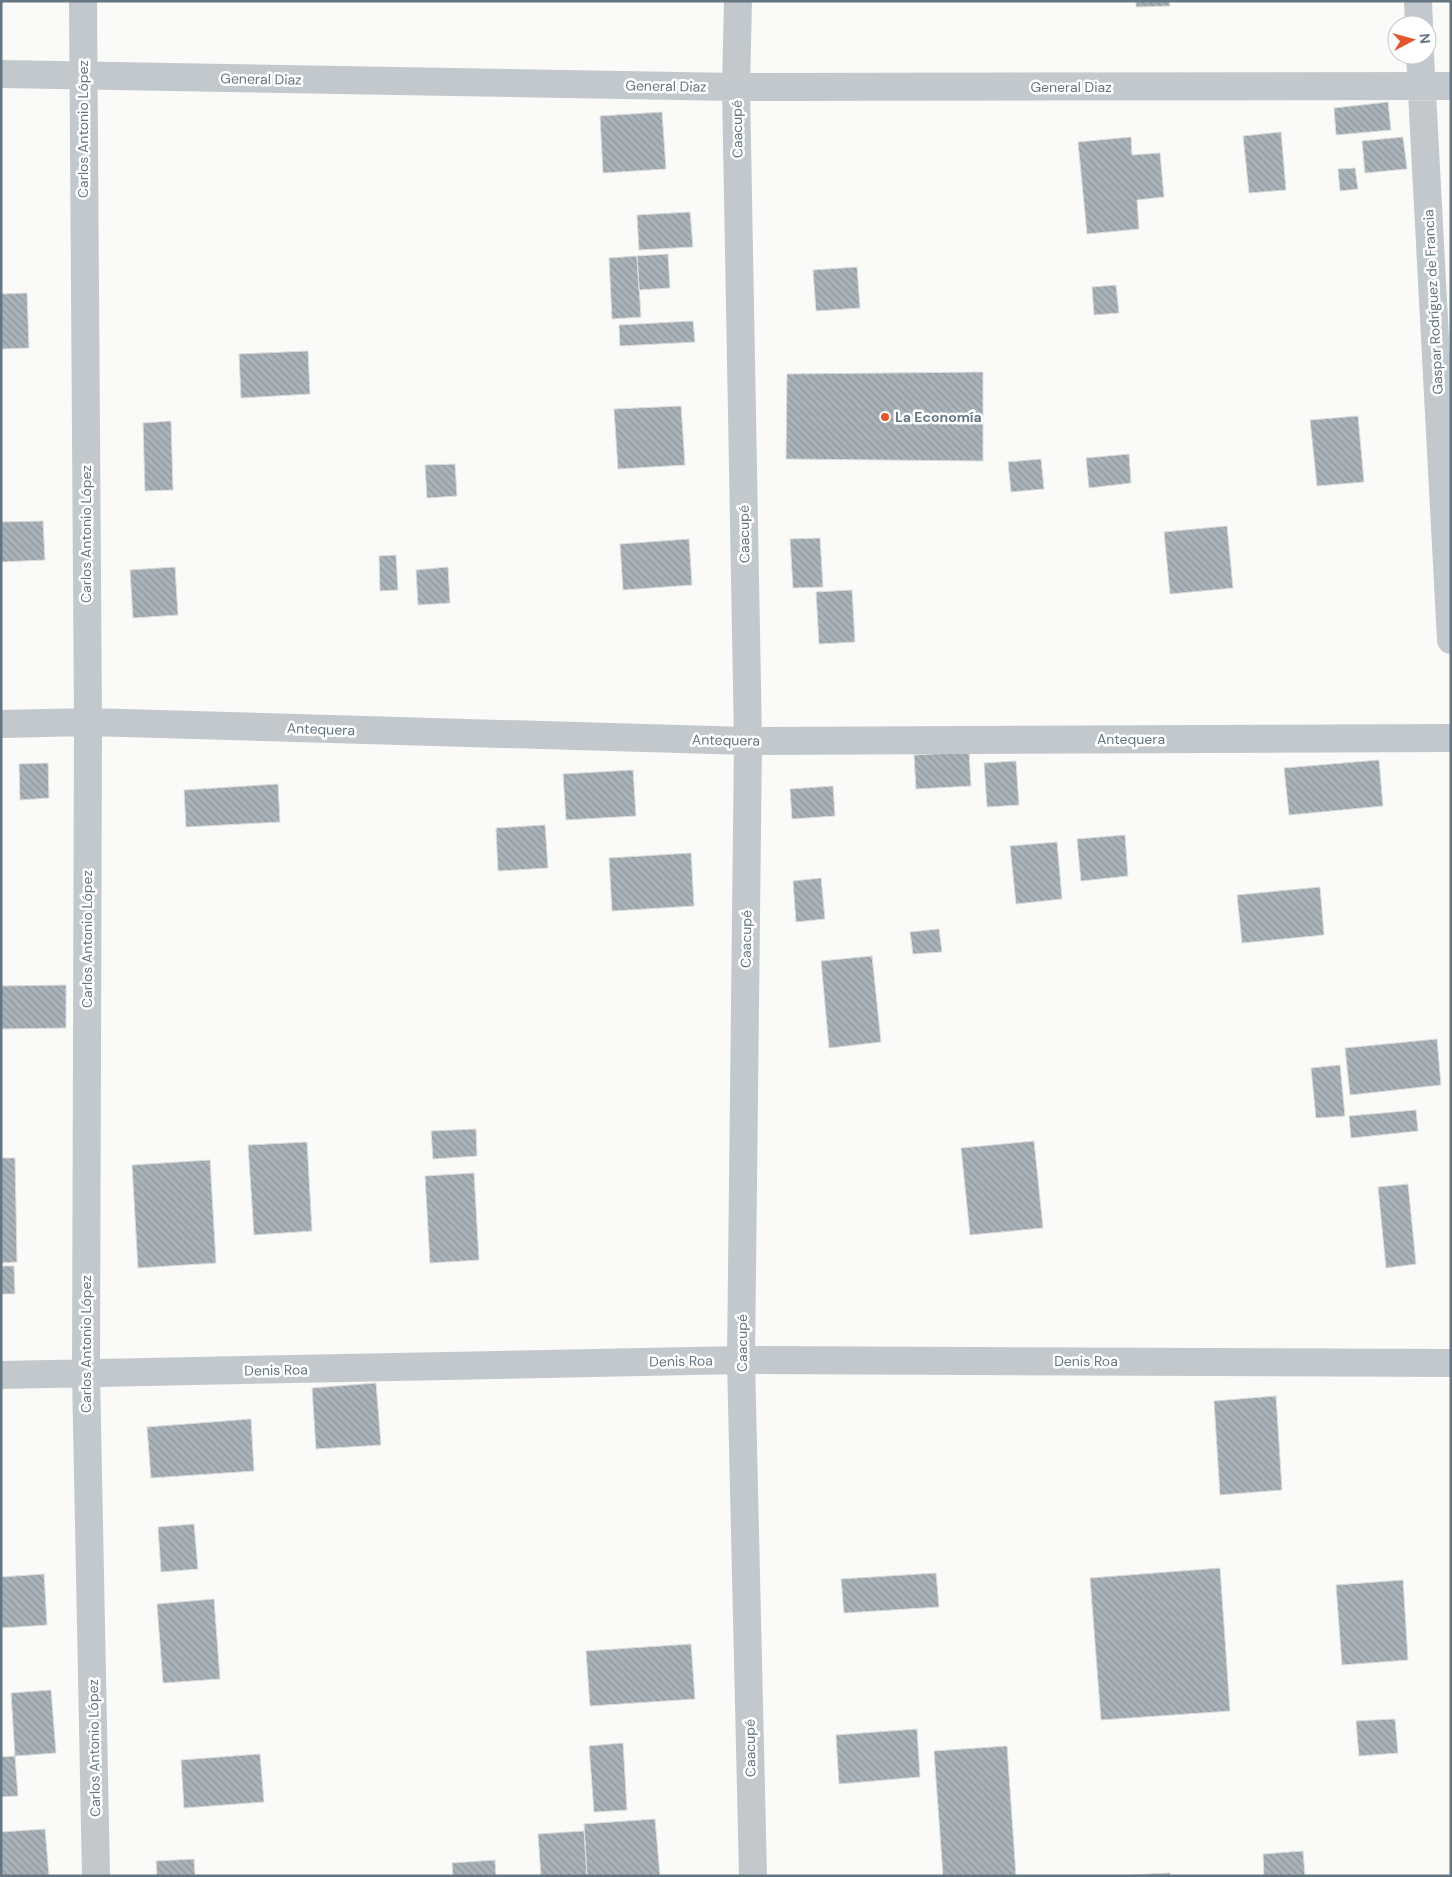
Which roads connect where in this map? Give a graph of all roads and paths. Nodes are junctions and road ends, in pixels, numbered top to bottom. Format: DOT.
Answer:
graph roads {
  1 [pos="82,1"];
  2 [pos="738,1"];
  3 [pos="1418,1"];
  4 [pos="1419,15"];
  5 [pos="1420,65"];
  6 [pos="1,74"];
  7 [pos="82,75"];
  8 [pos="1421,86"];
  9 [pos="1451,86"];
  10 [pos="736,87"];
  11 [pos="1451,640"];
  12 [pos="88,722"];
  13 [pos="1,724"];
  14 [pos="1451,738"];
  15 [pos="748,741"];
  16 [pos="741,1360"];
  17 [pos="1451,1363"];
  18 [pos="86,1374"];
  19 [pos="1,1375"];
  20 [pos="96,1876"];
  21 [pos="753,1876"];
  1 -- 7 [label="street, Carlos Antonio López"];
  2 -- 10 [label="street, Caacupé"];
  3 -- 4 [label="street"];
  5 -- 8 [label="street, Gaspar Rodríguez de Francia"];
  6 -- 7 [label="street, General Diaz"];
  7 -- 10 [label="street, General Diaz"];
  7 -- 12 [label="street, Carlos Antonio López"];
  8 -- 9 [label="street, General Diaz"];
  8 -- 10 [label="street, General Diaz"];
  8 -- 11 [label="street, Gaspar Rodríguez de Francia"];
  10 -- 15 [label="street, Caacupé"];
  12 -- 13 [label="street, Antequera"];
  12 -- 15 [label="street, Antequera"];
  12 -- 18 [label="street, Carlos Antonio López"];
  14 -- 15 [label="street, Antequera"];
  15 -- 16 [label="street, Caacupé"];
  16 -- 17 [label="street, Denis Roa"];
  16 -- 18 [label="street, Denis Roa"];
  16 -- 21 [label="street, Caacupé"];
  18 -- 19 [label="street, Denis Roa"];
  18 -- 20 [label="street, Carlos Antonio López"];
}
